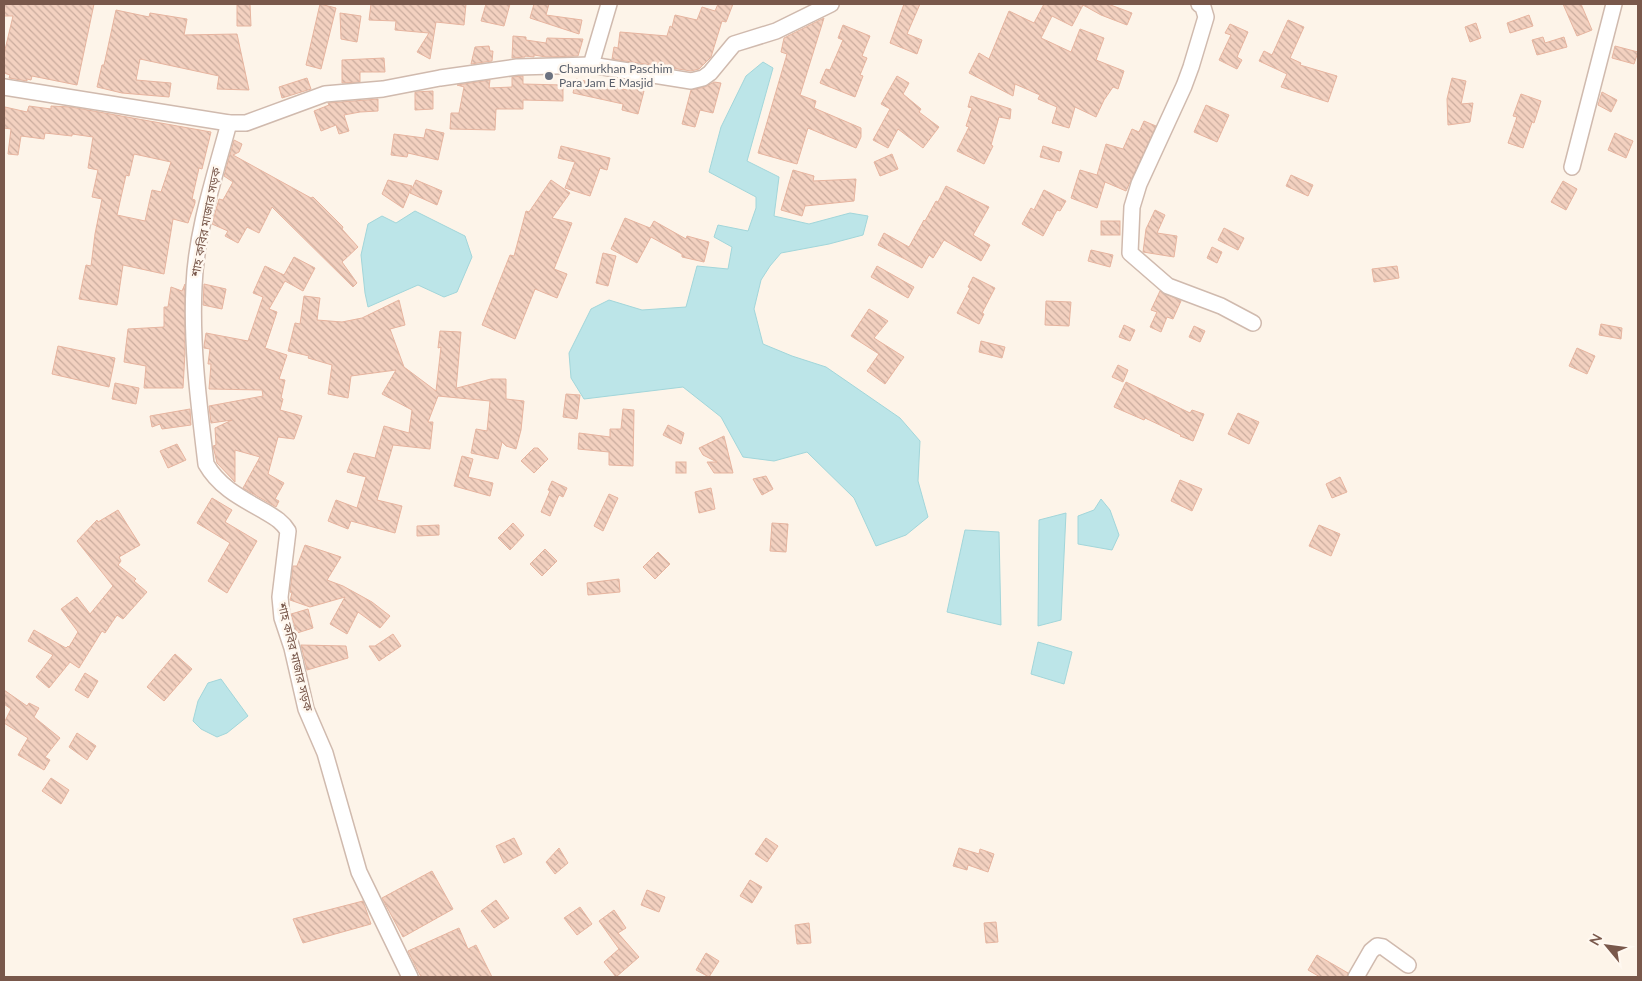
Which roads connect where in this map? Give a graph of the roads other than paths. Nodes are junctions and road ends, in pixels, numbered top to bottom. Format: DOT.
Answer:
graph roads {
  1 [pos="608,4"];
  2 [pos="831,4"];
  3 [pos="1199,4"];
  4 [pos="1614,4"];
  5 [pos="591,65"];
  6 [pos="4,87"];
  7 [pos="229,123"];
  8 [pos="1572,167"];
  9 [pos="1253,323"];
  10 [pos="1408,965"];
  11 [pos="410,977"];
  12 [pos="1356,977"];
  1 -- 5 [label="street"];
  2 -- 5 [label="street"];
  3 -- 9 [label="street"];
  4 -- 8 [label="street"];
  5 -- 7 [label="street"];
  6 -- 7 [label="street"];
  7 -- 11 [label="street, শাহ কবির মাজার সড়ক"];
  10 -- 12 [label="street"];
}
